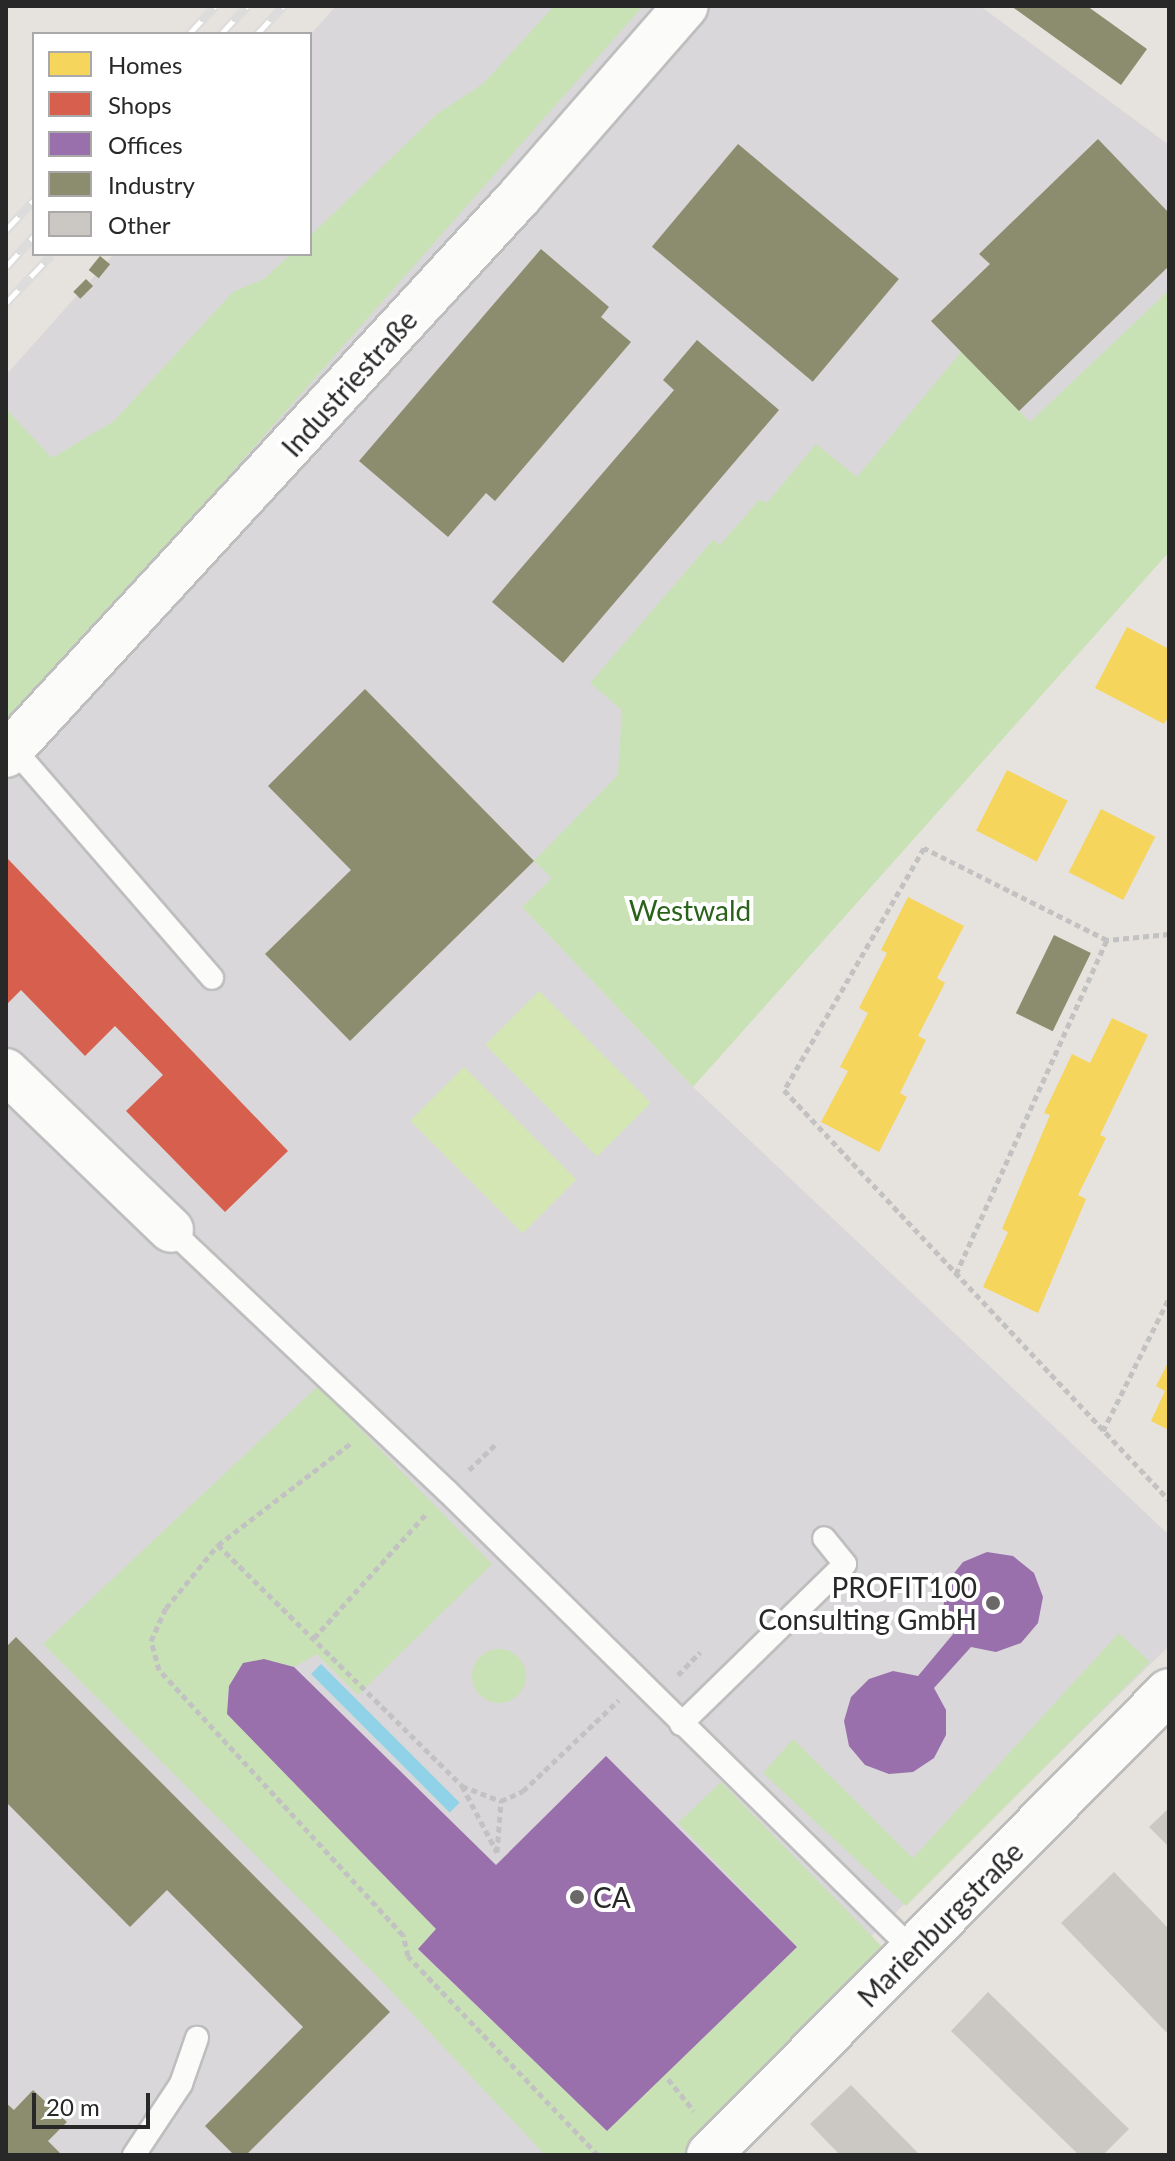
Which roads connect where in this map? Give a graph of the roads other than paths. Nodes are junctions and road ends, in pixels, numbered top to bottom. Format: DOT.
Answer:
graph roads {
  1 [pos="686,6"];
  2 [pos="9,751"];
  3 [pos="212,978"];
  4 [pos="6,1071"];
  5 [pos="171,1230"];
  6 [pos="824,1538"];
  7 [pos="1169,1691"];
  8 [pos="681,1724"];
  9 [pos="915,1952"];
  10 [pos="197,2038"];
  11 [pos="134,2155"];
  12 [pos="709,2155"];
  1 -- 2 [label="street, Industriestraße"];
  2 -- 3 [label="lane"];
  4 -- 5 [label="street"];
  5 -- 8 [label="lane"];
  6 -- 8 [label="lane"];
  7 -- 9 [label="street, Marienburgstraße"];
  8 -- 9 [label="lane"];
  9 -- 12 [label="street, Marienburgstraße"];
  10 -- 11 [label="lane"];
}
